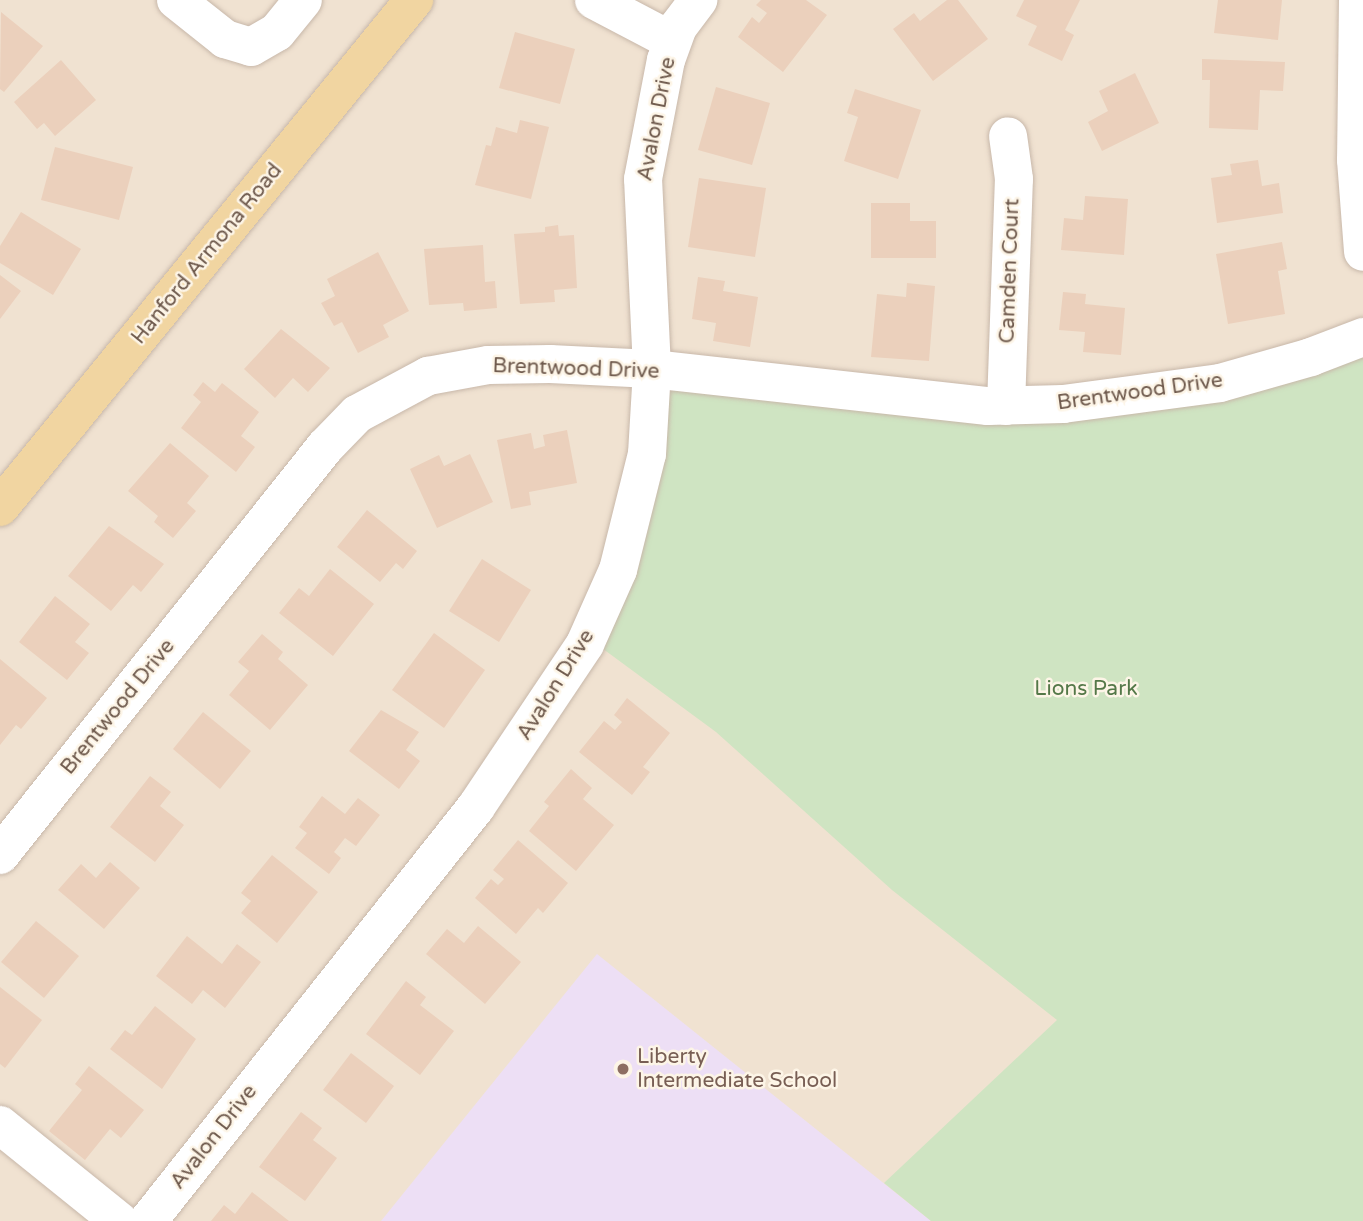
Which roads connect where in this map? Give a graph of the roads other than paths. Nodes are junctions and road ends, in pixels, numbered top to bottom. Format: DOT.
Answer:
graph roads {
  1 [pos="176,0"];
  2 [pos="303,0"];
  3 [pos="414,0"];
  4 [pos="594,0"];
  5 [pos="1358,0"];
  6 [pos="680,14"];
  7 [pos="1007,136"];
  8 [pos="1363,252"];
  9 [pos="1363,337"];
  10 [pos="652,369"];
  11 [pos="1006,406"];
  12 [pos="0,507"];
  13 [pos="0,855"];
  14 [pos="0,1125"];
  15 [pos="119,1221"];
  16 [pos="148,1221"];
  1 -- 2 [label="street"];
  3 -- 12 [label="main road, Hanford Armona Road"];
  4 -- 6 [label="street"];
  5 -- 8 [label="street"];
  6 -- 10 [label="street, Avalon Drive"];
  7 -- 11 [label="street, Camden Court"];
  9 -- 11 [label="street, Brentwood Drive"];
  10 -- 11 [label="street, Brentwood Drive"];
  10 -- 13 [label="street, Brentwood Drive"];
  10 -- 16 [label="street, Avalon Drive"];
  14 -- 15 [label="street"];
}
